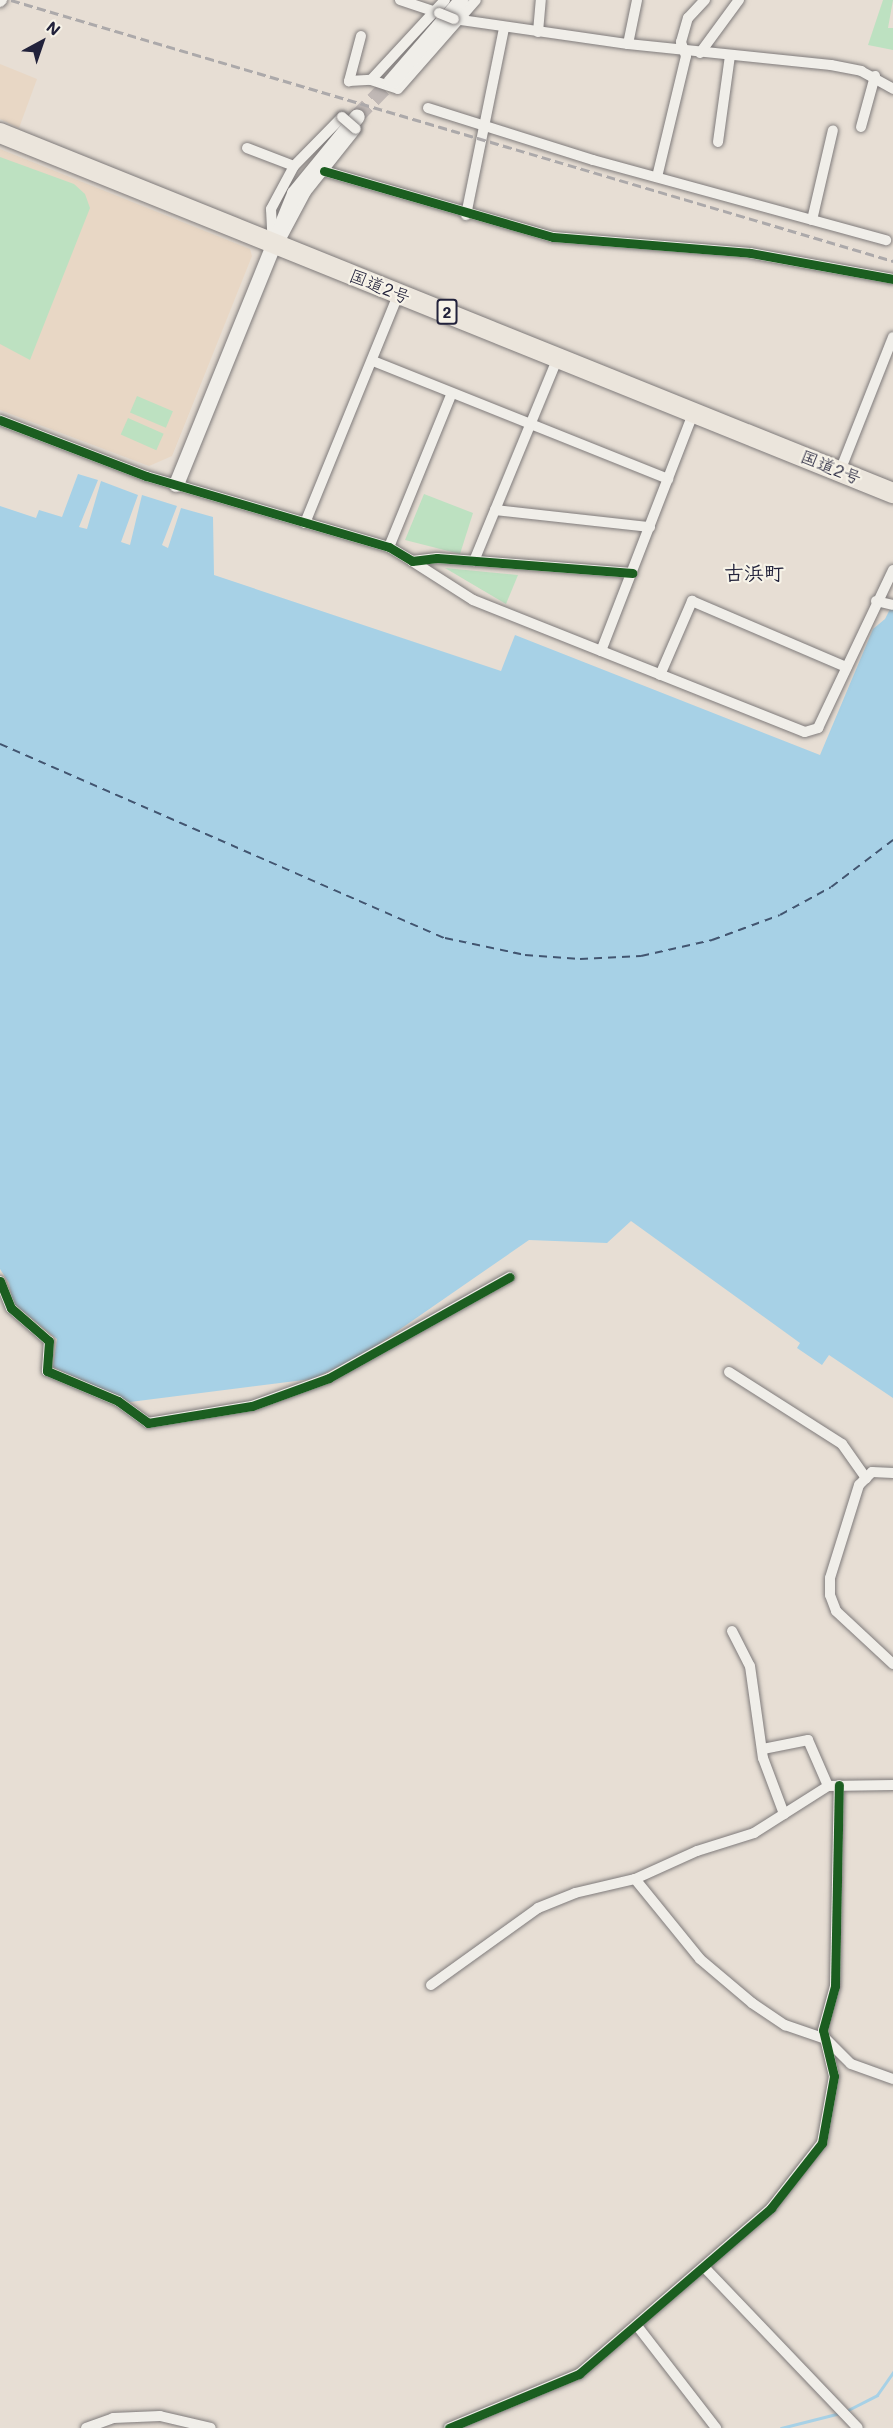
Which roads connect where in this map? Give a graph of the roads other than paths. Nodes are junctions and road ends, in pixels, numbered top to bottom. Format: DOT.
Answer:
graph roads {
  1 [pos="400,0"];
  2 [pos="445,0"];
  3 [pos="461,0"];
  4 [pos="476,0"];
  5 [pos="541,0"];
  6 [pos="637,0"];
  7 [pos="705,0"];
  8 [pos="739,0"];
  9 [pos="437,12"];
  10 [pos="455,20"];
  11 [pos="504,28"];
  12 [pos="538,32"];
  13 [pos="361,36"];
  14 [pos="628,44"];
  15 [pos="682,50"];
  16 [pos="700,53"];
  17 [pos="730,56"];
  18 [pos="875,76"];
  19 [pos="371,80"];
  20 [pos="390,82"];
  21 [pos="893,89"];
  22 [pos="428,108"];
  23 [pos="352,121"];
  24 [pos="483,125"];
  25 [pos="861,127"];
  26 [pos="833,130"];
  27 [pos="0,133"];
  28 [pos="718,142"];
  29 [pos="247,148"];
  30 [pos="294,166"];
  31 [pos="324,171"];
  32 [pos="657,177"];
  33 [pos="466,215"];
  34 [pos="812,220"];
  35 [pos="886,240"];
  36 [pos="273,242"];
  37 [pos="893,279"];
  38 [pos="399,293"];
  39 [pos="893,337"];
  40 [pos="558,357"];
  41 [pos="373,362"];
  42 [pos="452,393"];
  43 [pos="694,411"];
  44 [pos="0,420"];
  45 [pos="530,424"];
  46 [pos="840,471"];
  47 [pos="668,479"];
  48 [pos="176,484"];
  49 [pos="893,493"];
  50 [pos="495,510"];
  51 [pos="305,524"];
  52 [pos="650,527"];
  53 [pos="389,547"];
  54 [pos="412,561"];
  55 [pos="474,561"];
  56 [pos="893,570"];
  57 [pos="632,573"];
  58 [pos="876,601"];
  59 [pos="892,604"];
  60 [pos="601,651"];
  61 [pos="846,667"];
  62 [pos="660,675"];
  63 [pos="510,1277"];
  64 [pos="0,1281"];
  65 [pos="5,1310"];
  66 [pos="729,1372"];
  67 [pos="893,1473"];
  68 [pos="866,1478"];
  69 [pos="732,1630"];
  70 [pos="893,1664"];
  71 [pos="763,1749"];
  72 [pos="893,1785"];
  73 [pos="834,1786"];
  74 [pos="784,1814"];
  75 [pos="635,1879"];
  76 [pos="431,1985"];
  77 [pos="826,2038"];
  78 [pos="851,2064"];
  79 [pos="834,2076"];
  80 [pos="893,2079"];
  81 [pos="705,2268"];
  82 [pos="638,2327"];
  83 [pos="86,2428"];
  84 [pos="211,2428"];
  85 [pos="449,2428"];
  86 [pos="716,2428"];
  87 [pos="858,2428"];
  1 -- 9 [label="street"];
  2 -- 9 [label="street"];
  3 -- 20 [label="street"];
  4 -- 10 [label="street"];
  5 -- 12 [label="street"];
  6 -- 14 [label="street"];
  7 -- 15 [label="street"];
  8 -- 16 [label="street"];
  9 -- 10 [label="street, bridge"];
  9 -- 19 [label="street"];
  10 -- 11 [label="street"];
  10 -- 19 [label="street"];
  11 -- 12 [label="street"];
  11 -- 24 [label="street"];
  12 -- 14 [label="street"];
  13 -- 19 [label="street"];
  14 -- 15 [label="street"];
  15 -- 16 [label="street"];
  15 -- 32 [label="street"];
  16 -- 17 [label="street"];
  17 -- 18 [label="street"];
  17 -- 28 [label="street"];
  18 -- 21 [label="street"];
  18 -- 25 [label="street"];
  22 -- 24 [label="street"];
  23 -- 30 [label="street"];
  23 -- 31 [label="street"];
  23 -- 36 [label="street"];
  24 -- 32 [label="street"];
  24 -- 33 [label="street"];
  26 -- 34 [label="street"];
  27 -- 36 [label="highway, 国道2号 / 2"];
  29 -- 30 [label="street"];
  30 -- 36 [label="street"];
  31 -- 33 [label="street"];
  31 -- 36 [label="street"];
  32 -- 34 [label="street"];
  33 -- 37 [label="street"];
  34 -- 35 [label="street"];
  36 -- 38 [label="highway, 国道2号 / 2"];
  36 -- 48 [label="street"];
  38 -- 40 [label="highway, 国道2号 / 2"];
  38 -- 41 [label="street"];
  39 -- 46 [label="street"];
  40 -- 43 [label="highway, 国道2号 / 2"];
  40 -- 45 [label="street"];
  41 -- 42 [label="street"];
  41 -- 51 [label="street"];
  42 -- 45 [label="street"];
  42 -- 53 [label="street"];
  43 -- 46 [label="highway, 国道2号 / 2"];
  43 -- 47 [label="street"];
  44 -- 48 [label="street"];
  45 -- 47 [label="street"];
  45 -- 50 [label="street"];
  46 -- 49 [label="highway, 国道2号 / 2"];
  47 -- 52 [label="street"];
  48 -- 51 [label="street"];
  50 -- 52 [label="street"];
  50 -- 55 [label="street"];
  51 -- 53 [label="street"];
  52 -- 57 [label="street"];
  53 -- 54 [label="street"];
  54 -- 55 [label="street"];
  54 -- 60 [label="street"];
  55 -- 57 [label="street"];
  56 -- 58 [label="street"];
  57 -- 60 [label="street"];
  58 -- 59 [label="street"];
  58 -- 61 [label="street"];
  60 -- 62 [label="street"];
  61 -- 62 [label="street"];
  61 -- 62 [label="street"];
  63 -- 65 [label="street"];
  64 -- 65 [label="street"];
  66 -- 68 [label="street"];
  67 -- 68 [label="street"];
  68 -- 70 [label="street"];
  69 -- 71 [label="street"];
  71 -- 73 [label="street"];
  71 -- 74 [label="street"];
  72 -- 73 [label="street"];
  73 -- 74 [label="street"];
  73 -- 77 [label="street"];
  74 -- 75 [label="street"];
  75 -- 76 [label="street"];
  75 -- 77 [label="street"];
  77 -- 78 [label="street"];
  77 -- 79 [label="street"];
  78 -- 79 [label="street"];
  78 -- 80 [label="street"];
  79 -- 81 [label="street"];
  81 -- 82 [label="street"];
  81 -- 87 [label="street"];
  82 -- 85 [label="street"];
  82 -- 86 [label="street"];
  83 -- 84 [label="street"];
}
